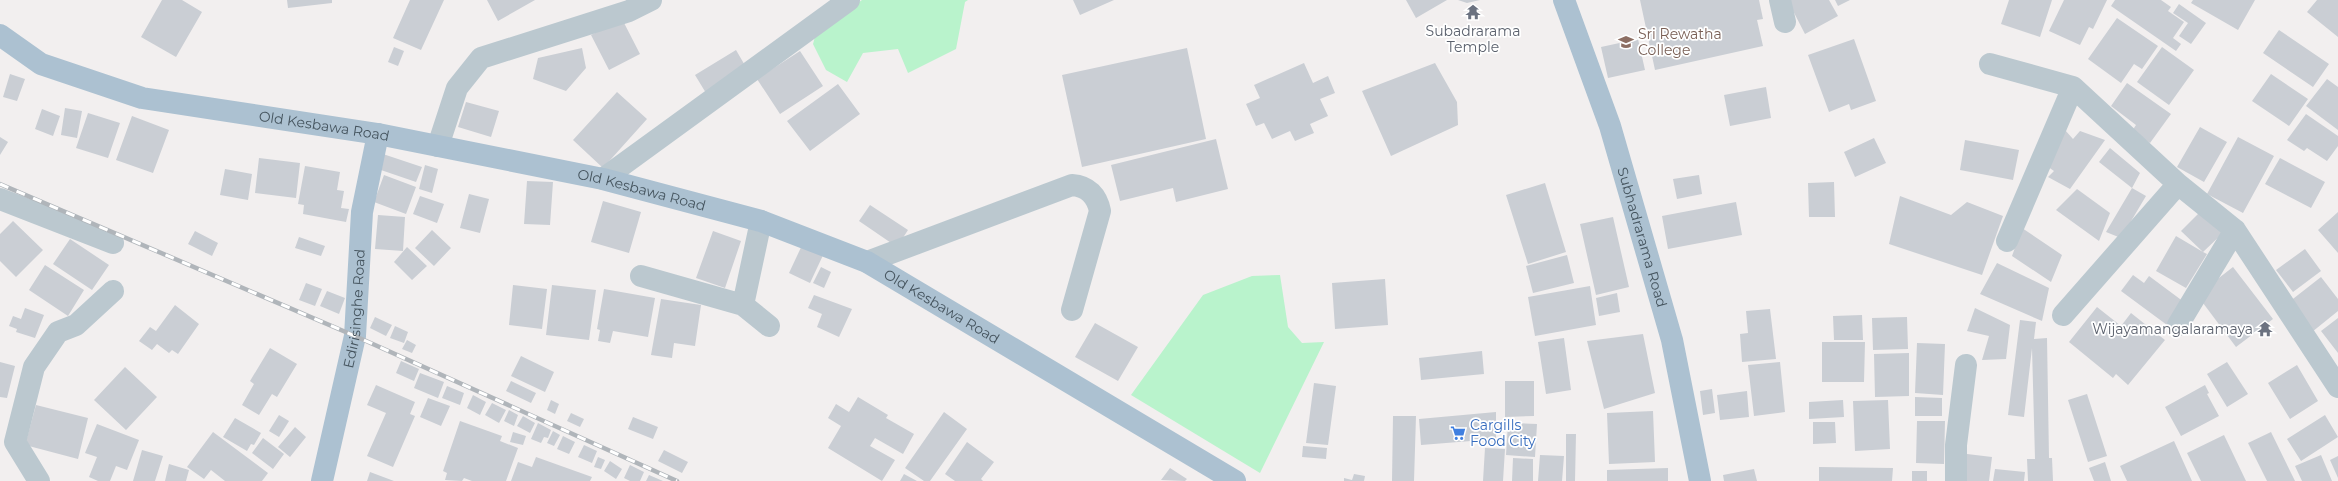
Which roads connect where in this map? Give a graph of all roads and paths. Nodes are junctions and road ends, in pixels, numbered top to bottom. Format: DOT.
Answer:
graph roads {
  1 [pos="650,0"];
  2 [pos="849,0"];
  3 [pos="1564,0"];
  4 [pos="1780,0"];
  5 [pos="1785,22"];
  6 [pos="0,35"];
  7 [pos="1990,64"];
  8 [pos="2073,87"];
  9 [pos="378,134"];
  10 [pos="438,146"];
  11 [pos="603,179"];
  12 [pos="2178,184"];
  13 [pos="0,199"];
  14 [pos="761,221"];
  15 [pos="2235,230"];
  16 [pos="2008,241"];
  17 [pos="113,243"];
  18 [pos="867,262"];
  19 [pos="641,276"];
  20 [pos="113,291"];
  21 [pos="743,305"];
  22 [pos="1072,310"];
  23 [pos="2064,315"];
  24 [pos="2178,325"];
  25 [pos="769,326"];
  26 [pos="1966,365"];
  27 [pos="2338,387"];
  28 [pos="8,440"];
  29 [pos="39,481"];
  30 [pos="322,481"];
  31 [pos="1234,481"];
  32 [pos="1700,481"];
  33 [pos="1956,481"];
  1 -- 10 [label="street"];
  2 -- 11 [label="street"];
  3 -- 32 [label="main road, Subhadrarama Road"];
  4 -- 5 [label="street"];
  6 -- 9 [label="main road, Old Kesbawa Road"];
  7 -- 8 [label="street"];
  8 -- 12 [label="street"];
  8 -- 16 [label="street"];
  9 -- 10 [label="main road, Old Kesbawa Road"];
  9 -- 30 [label="main road, Edirisinghe Road"];
  10 -- 11 [label="main road, Old Kesbawa Road"];
  11 -- 14 [label="main road, Old Kesbawa Road"];
  12 -- 15 [label="street"];
  12 -- 23 [label="street"];
  13 -- 17 [label="street"];
  14 -- 18 [label="main road, Old Kesbawa Road"];
  14 -- 21 [label="street"];
  15 -- 24 [label="street"];
  15 -- 27 [label="street"];
  18 -- 22 [label="street"];
  18 -- 31 [label="main road, Old Kesbawa Road"];
  19 -- 21 [label="street"];
  20 -- 28 [label="street"];
  21 -- 25 [label="street"];
  26 -- 33 [label="street"];
  28 -- 29 [label="street"];
}
